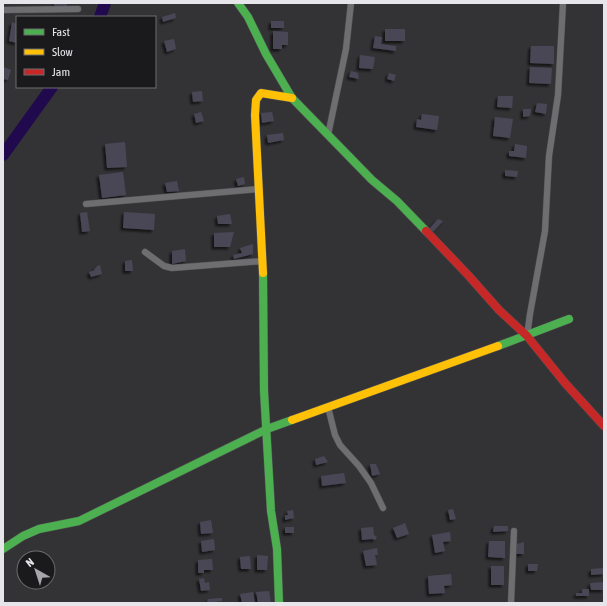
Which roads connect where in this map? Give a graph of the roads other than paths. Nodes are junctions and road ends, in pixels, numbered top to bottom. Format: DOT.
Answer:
graph roads {
  1 [pos="238,3"];
  2 [pos="351,3"];
  3 [pos="563,3"];
  4 [pos="78,9"];
  5 [pos="3,10"];
  6 [pos="292,98"];
  7 [pos="328,135"];
  8 [pos="258,189"];
  9 [pos="86,204"];
  10 [pos="146,252"];
  11 [pos="263,260"];
  12 [pos="569,319"];
  13 [pos="527,336"];
  14 [pos="328,407"];
  15 [pos="604,426"];
  16 [pos="267,430"];
  17 [pos="383,508"];
  18 [pos="514,531"];
  19 [pos="3,549"];
  20 [pos="279,603"];
  21 [pos="511,603"];
  1 -- 6 [label="street"];
  2 -- 7 [label="street"];
  3 -- 13 [label="street"];
  4 -- 5 [label="street"];
  6 -- 7 [label="street"];
  6 -- 8 [label="street"];
  7 -- 13 [label="street"];
  8 -- 9 [label="street"];
  8 -- 11 [label="street"];
  10 -- 11 [label="street"];
  11 -- 16 [label="street"];
  12 -- 13 [label="street"];
  13 -- 14 [label="street"];
  13 -- 15 [label="street"];
  14 -- 16 [label="street"];
  14 -- 17 [label="street"];
  16 -- 19 [label="street"];
  16 -- 20 [label="street"];
  18 -- 21 [label="street"];
}
